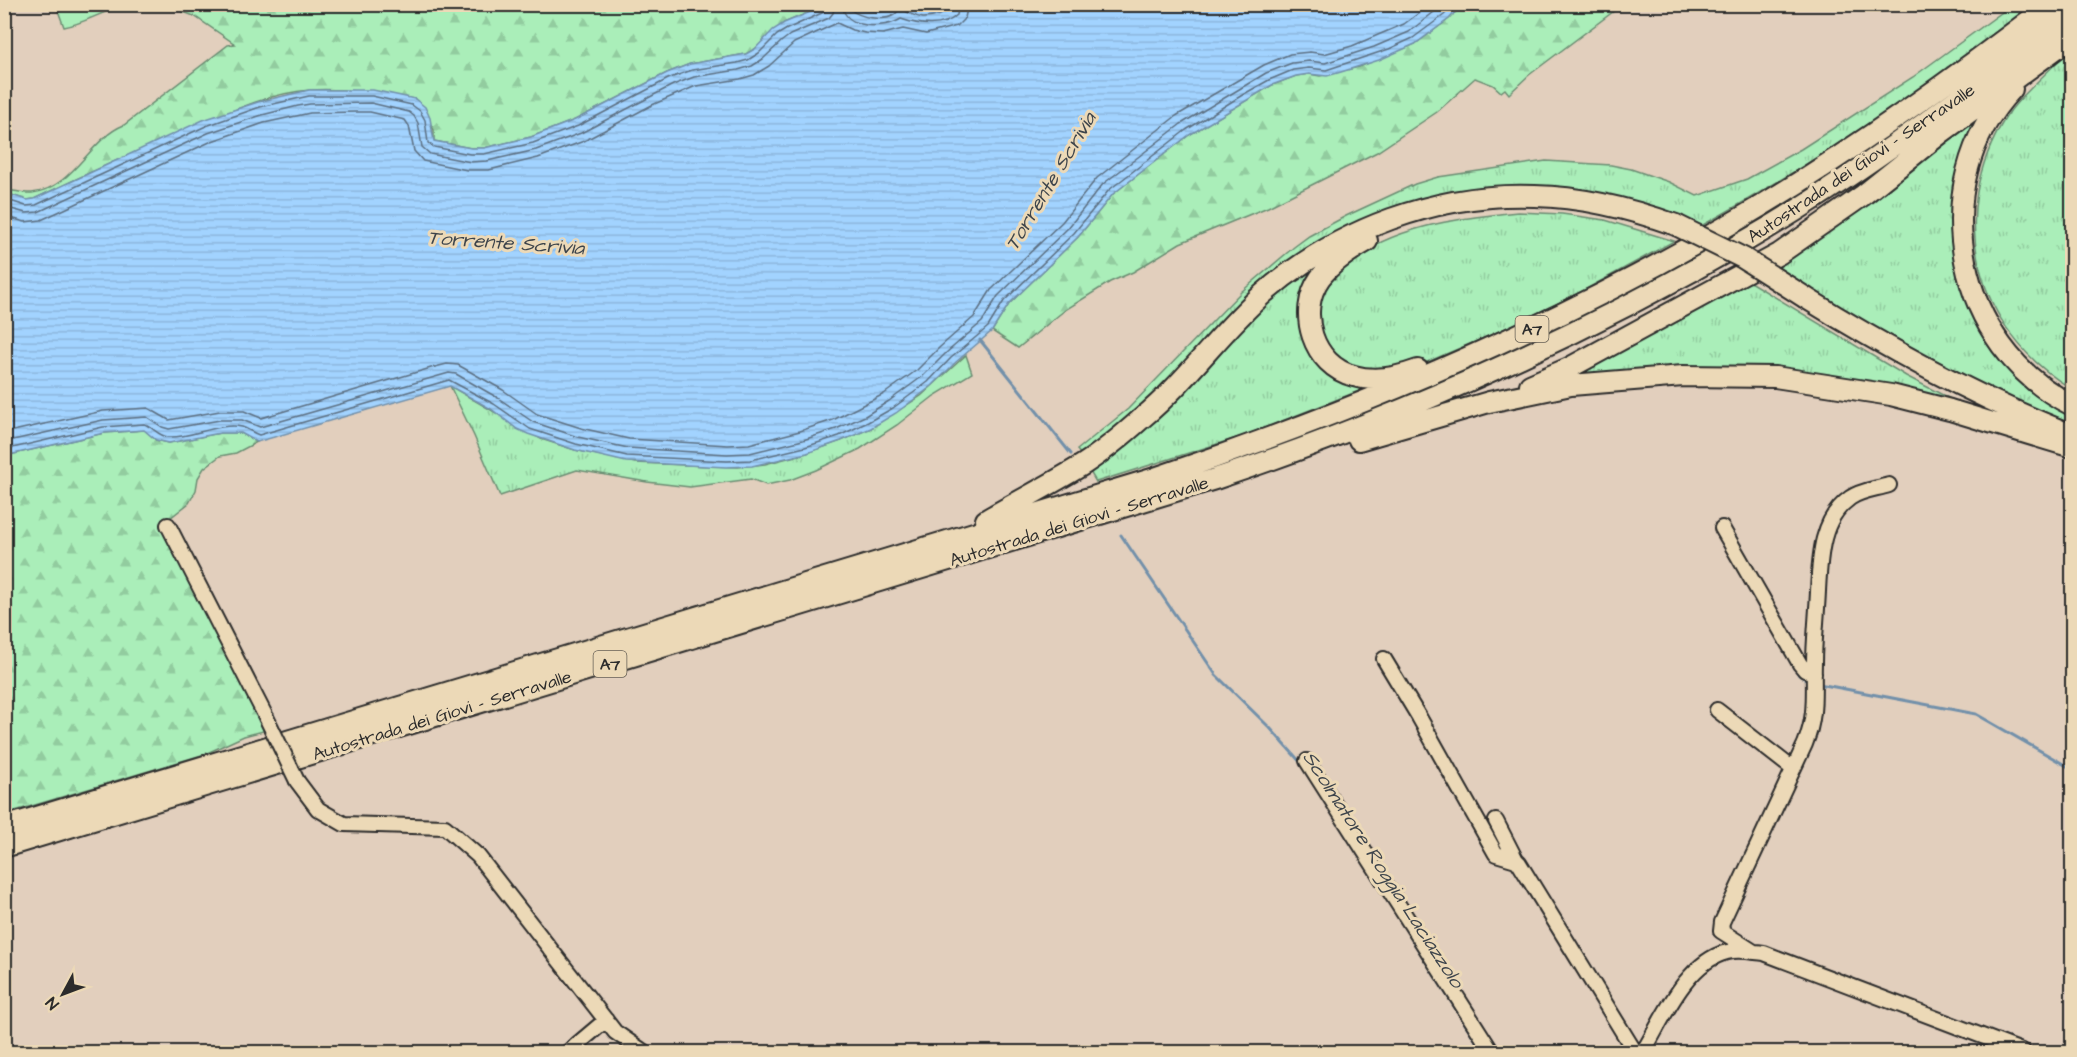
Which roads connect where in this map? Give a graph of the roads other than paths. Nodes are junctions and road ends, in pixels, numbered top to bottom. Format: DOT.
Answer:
graph roads {
  1 [pos="2051,4"];
  2 [pos="2073,13"];
  3 [pos="2073,37"];
  4 [pos="2053,52"];
  5 [pos="1674,230"];
  6 [pos="1802,301"];
  7 [pos="1520,335"];
  8 [pos="1489,402"];
  9 [pos="2073,405"];
  10 [pos="2073,436"];
  11 [pos="2049,439"];
  12 [pos="2073,447"];
  13 [pos="1215,479"];
  14 [pos="1889,485"];
  15 [pos="168,525"];
  16 [pos="1722,528"];
  17 [pos="956,538"];
  18 [pos="1384,659"];
  19 [pos="1814,674"];
  20 [pos="1717,710"];
  21 [pos="1307,760"];
  22 [pos="1793,769"];
  23 [pos="1496,821"];
  24 [pos="4,827"];
  25 [pos="4,848"];
  26 [pos="1516,860"];
  27 [pos="1754,952"];
  28 [pos="606,1020"];
  29 [pos="568,1053"];
  30 [pos="644,1053"];
  31 [pos="1492,1053"];
  32 [pos="1635,1053"];
  33 [pos="1643,1053"];
  34 [pos="2024,1053"];
  1 -- 7 [label="highway, Autostrada dei Giovi - Serravalle / A7"];
  2 -- 13 [label="highway, Autostrada dei Giovi - Serravalle / A7"];
  3 -- 4 [label="highway"];
  4 -- 8 [label="highway"];
  4 -- 9 [label="highway"];
  5 -- 6 [label="highway"];
  5 -- 7 [label="highway"];
  5 -- 17 [label="highway"];
  6 -- 10 [label="highway"];
  6 -- 11 [label="highway"];
  7 -- 17 [label="highway, Autostrada dei Giovi - Serravalle / A7"];
  8 -- 11 [label="highway"];
  8 -- 13 [label="highway"];
  11 -- 12 [label="highway"];
  13 -- 25 [label="highway, Autostrada dei Giovi - Serravalle / A7"];
  14 -- 19 [label="street"];
  15 -- 28 [label="street, bridge"];
  16 -- 19 [label="street"];
  17 -- 24 [label="highway, Autostrada dei Giovi - Serravalle / A7"];
  18 -- 26 [label="street"];
  19 -- 22 [label="street"];
  20 -- 22 [label="street"];
  21 -- 31 [label="street"];
  22 -- 27 [label="street"];
  23 -- 26 [label="street"];
  26 -- 32 [label="street"];
  27 -- 33 [label="street"];
  27 -- 34 [label="street"];
  28 -- 29 [label="street"];
  28 -- 30 [label="street"];
}
